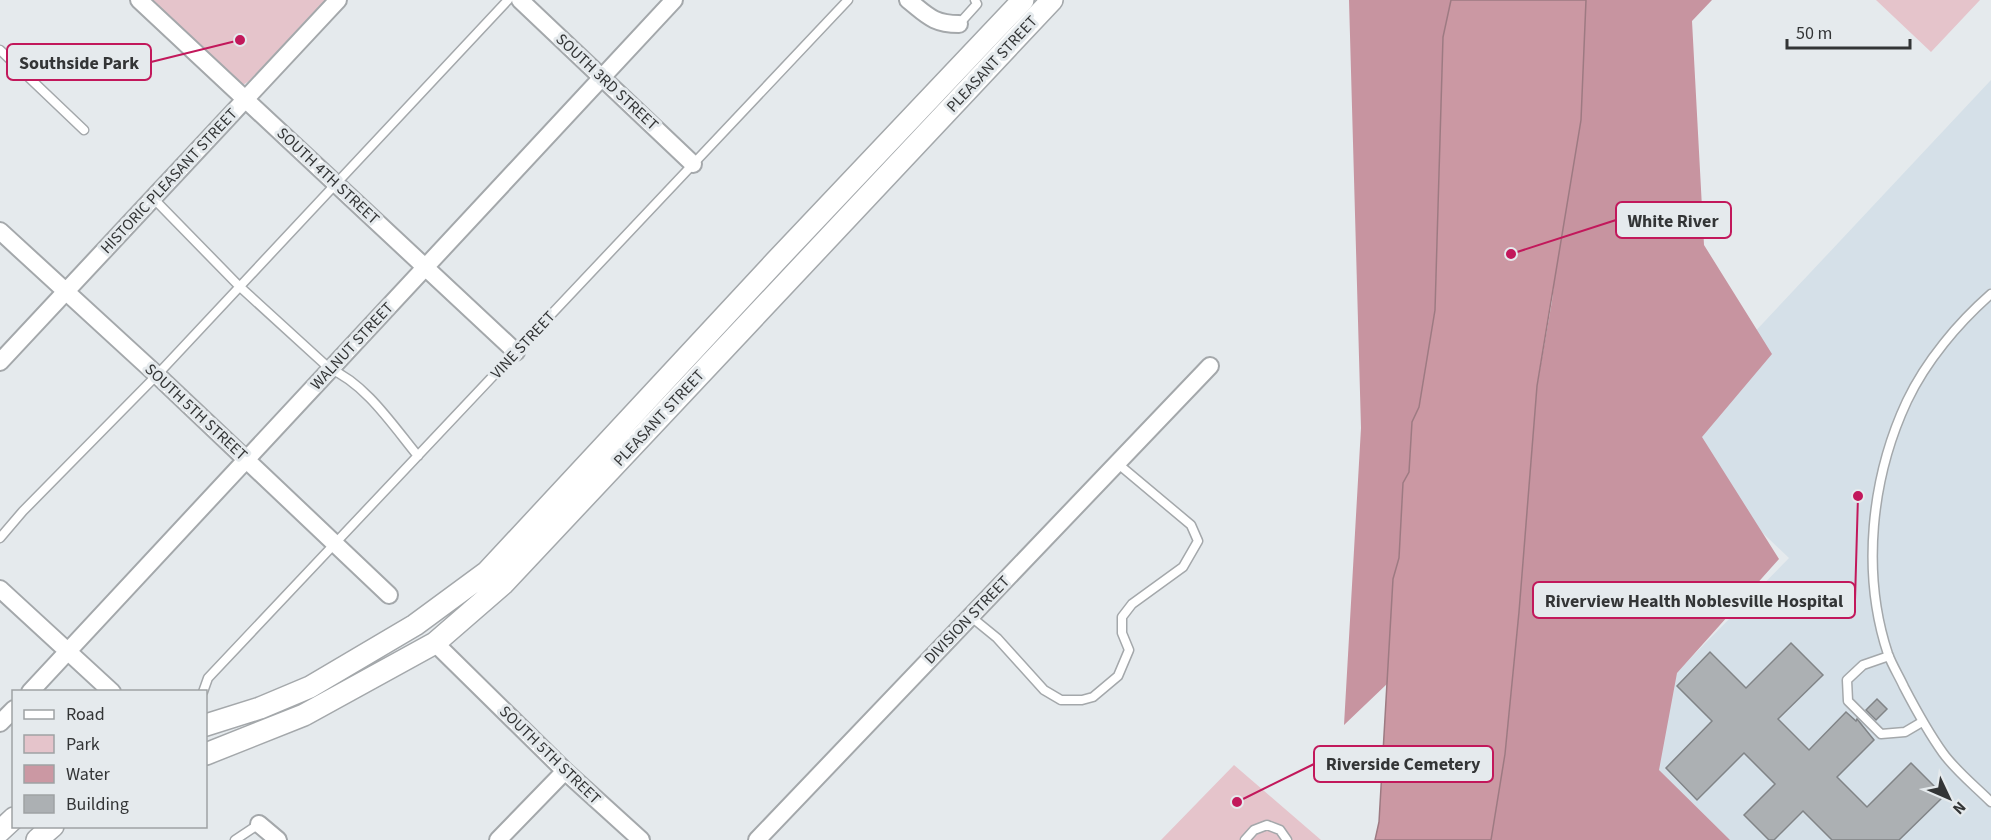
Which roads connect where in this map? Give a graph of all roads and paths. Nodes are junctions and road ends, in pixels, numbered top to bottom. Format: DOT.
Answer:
graph roads {
  1 [pos="139,0"];
  2 [pos="338,0"];
  3 [pos="508,0"];
  4 [pos="520,0"];
  5 [pos="675,0"];
  6 [pos="848,0"];
  7 [pos="908,0"];
  8 [pos="975,0"];
  9 [pos="1023,0"];
  10 [pos="1052,0"];
  11 [pos="959,24"];
  12 [pos="0,50"];
  13 [pos="602,78"];
  14 [pos="245,99"];
  15 [pos="84,130"];
  16 [pos="693,164"];
  17 [pos="336,183"];
  18 [pos="153,198"];
  19 [pos="0,231"];
  20 [pos="425,267"];
  21 [pos="238,285"];
  22 [pos="65,292"];
  23 [pos="1991,294"];
  24 [pos="516,352"];
  25 [pos="0,362"];
  26 [pos="1210,366"];
  27 [pos="330,369"];
  28 [pos="157,375"];
  29 [pos="418,456"];
  30 [pos="246,459"];
  31 [pos="1117,463"];
  32 [pos="0,538"];
  33 [pos="336,544"];
  34 [pos="0,589"];
  35 [pos="389,595"];
  36 [pos="970,616"];
  37 [pos="435,643"];
  38 [pos="67,651"];
  39 [pos="1888,656"];
  40 [pos="32,690"];
  41 [pos="110,690"];
  42 [pos="204,690"];
  43 [pos="12,711"];
  44 [pos="1922,722"];
  45 [pos="0,723"];
  46 [pos="207,725"];
  47 [pos="207,754"];
  48 [pos="565,771"];
  49 [pos="1991,802"];
  50 [pos="12,820"];
  51 [pos="259,824"];
  52 [pos="51,828"];
  53 [pos="0,831"];
  54 [pos="37,840"];
  55 [pos="235,840"];
  56 [pos="278,840"];
  57 [pos="498,840"];
  58 [pos="641,840"];
  59 [pos="757,840"];
  60 [pos="1245,840"];
  61 [pos="1287,840"];
  1 -- 14 [label="street, SOUTH 4TH STREET"];
  2 -- 14 [label="street, HISTORIC PLEASANT STREET"];
  3 -- 17 [label="lane"];
  4 -- 13 [label="street, SOUTH 3RD STREET"];
  5 -- 13 [label="street, WALNUT STREET"];
  6 -- 16 [label="lane, VINE STREET"];
  7 -- 11 [label="street"];
  8 -- 11 [label="lane"];
  9 -- 46 [label="street, PLEASANT STREET"];
  10 -- 37 [label="street, PLEASANT STREET"];
  12 -- 15 [label="lane"];
  13 -- 16 [label="street, SOUTH 3RD STREET"];
  13 -- 20 [label="street, WALNUT STREET"];
  14 -- 17 [label="street, SOUTH 4TH STREET"];
  14 -- 18 [label="street, HISTORIC PLEASANT STREET"];
  16 -- 24 [label="lane, VINE STREET"];
  17 -- 20 [label="street, SOUTH 4TH STREET"];
  17 -- 21 [label="lane"];
  18 -- 21 [label="lane"];
  18 -- 22 [label="street, HISTORIC PLEASANT STREET"];
  19 -- 22 [label="street, SOUTH 5TH STREET"];
  20 -- 24 [label="street, SOUTH 4TH STREET"];
  20 -- 27 [label="street, WALNUT STREET"];
  21 -- 27 [label="lane"];
  21 -- 28 [label="lane"];
  22 -- 25 [label="street, HISTORIC PLEASANT STREET"];
  22 -- 28 [label="street, SOUTH 5TH STREET"];
  23 -- 39 [label="lane"];
  24 -- 29 [label="lane, VINE STREET"];
  26 -- 31 [label="street, DIVISION STREET"];
  27 -- 29 [label="lane"];
  27 -- 30 [label="street, WALNUT STREET"];
  28 -- 30 [label="street, SOUTH 5TH STREET"];
  28 -- 32 [label="lane"];
  29 -- 33 [label="lane, VINE STREET"];
  30 -- 33 [label="street, SOUTH 5TH STREET"];
  30 -- 38 [label="street, WALNUT STREET"];
  31 -- 36 [label="street, DIVISION STREET"];
  31 -- 36 [label="lane"];
  33 -- 35 [label="street, SOUTH 5TH STREET"];
  33 -- 42 [label="lane, VINE STREET"];
  34 -- 38 [label="street"];
  36 -- 59 [label="street, DIVISION STREET"];
  37 -- 47 [label="street, PLEASANT STREET"];
  37 -- 48 [label="street, SOUTH 5TH STREET"];
  38 -- 40 [label="street, WALNUT STREET"];
  38 -- 41 [label="street"];
  39 -- 44 [label="lane"];
  39 -- 44 [label="lane"];
  43 -- 45 [label="street"];
  44 -- 49 [label="lane"];
  48 -- 57 [label="street"];
  48 -- 58 [label="street, SOUTH 5TH STREET"];
  50 -- 53 [label="street"];
  51 -- 55 [label="lane"];
  51 -- 56 [label="street"];
  52 -- 54 [label="street"];
  60 -- 61 [label="lane"];
}
